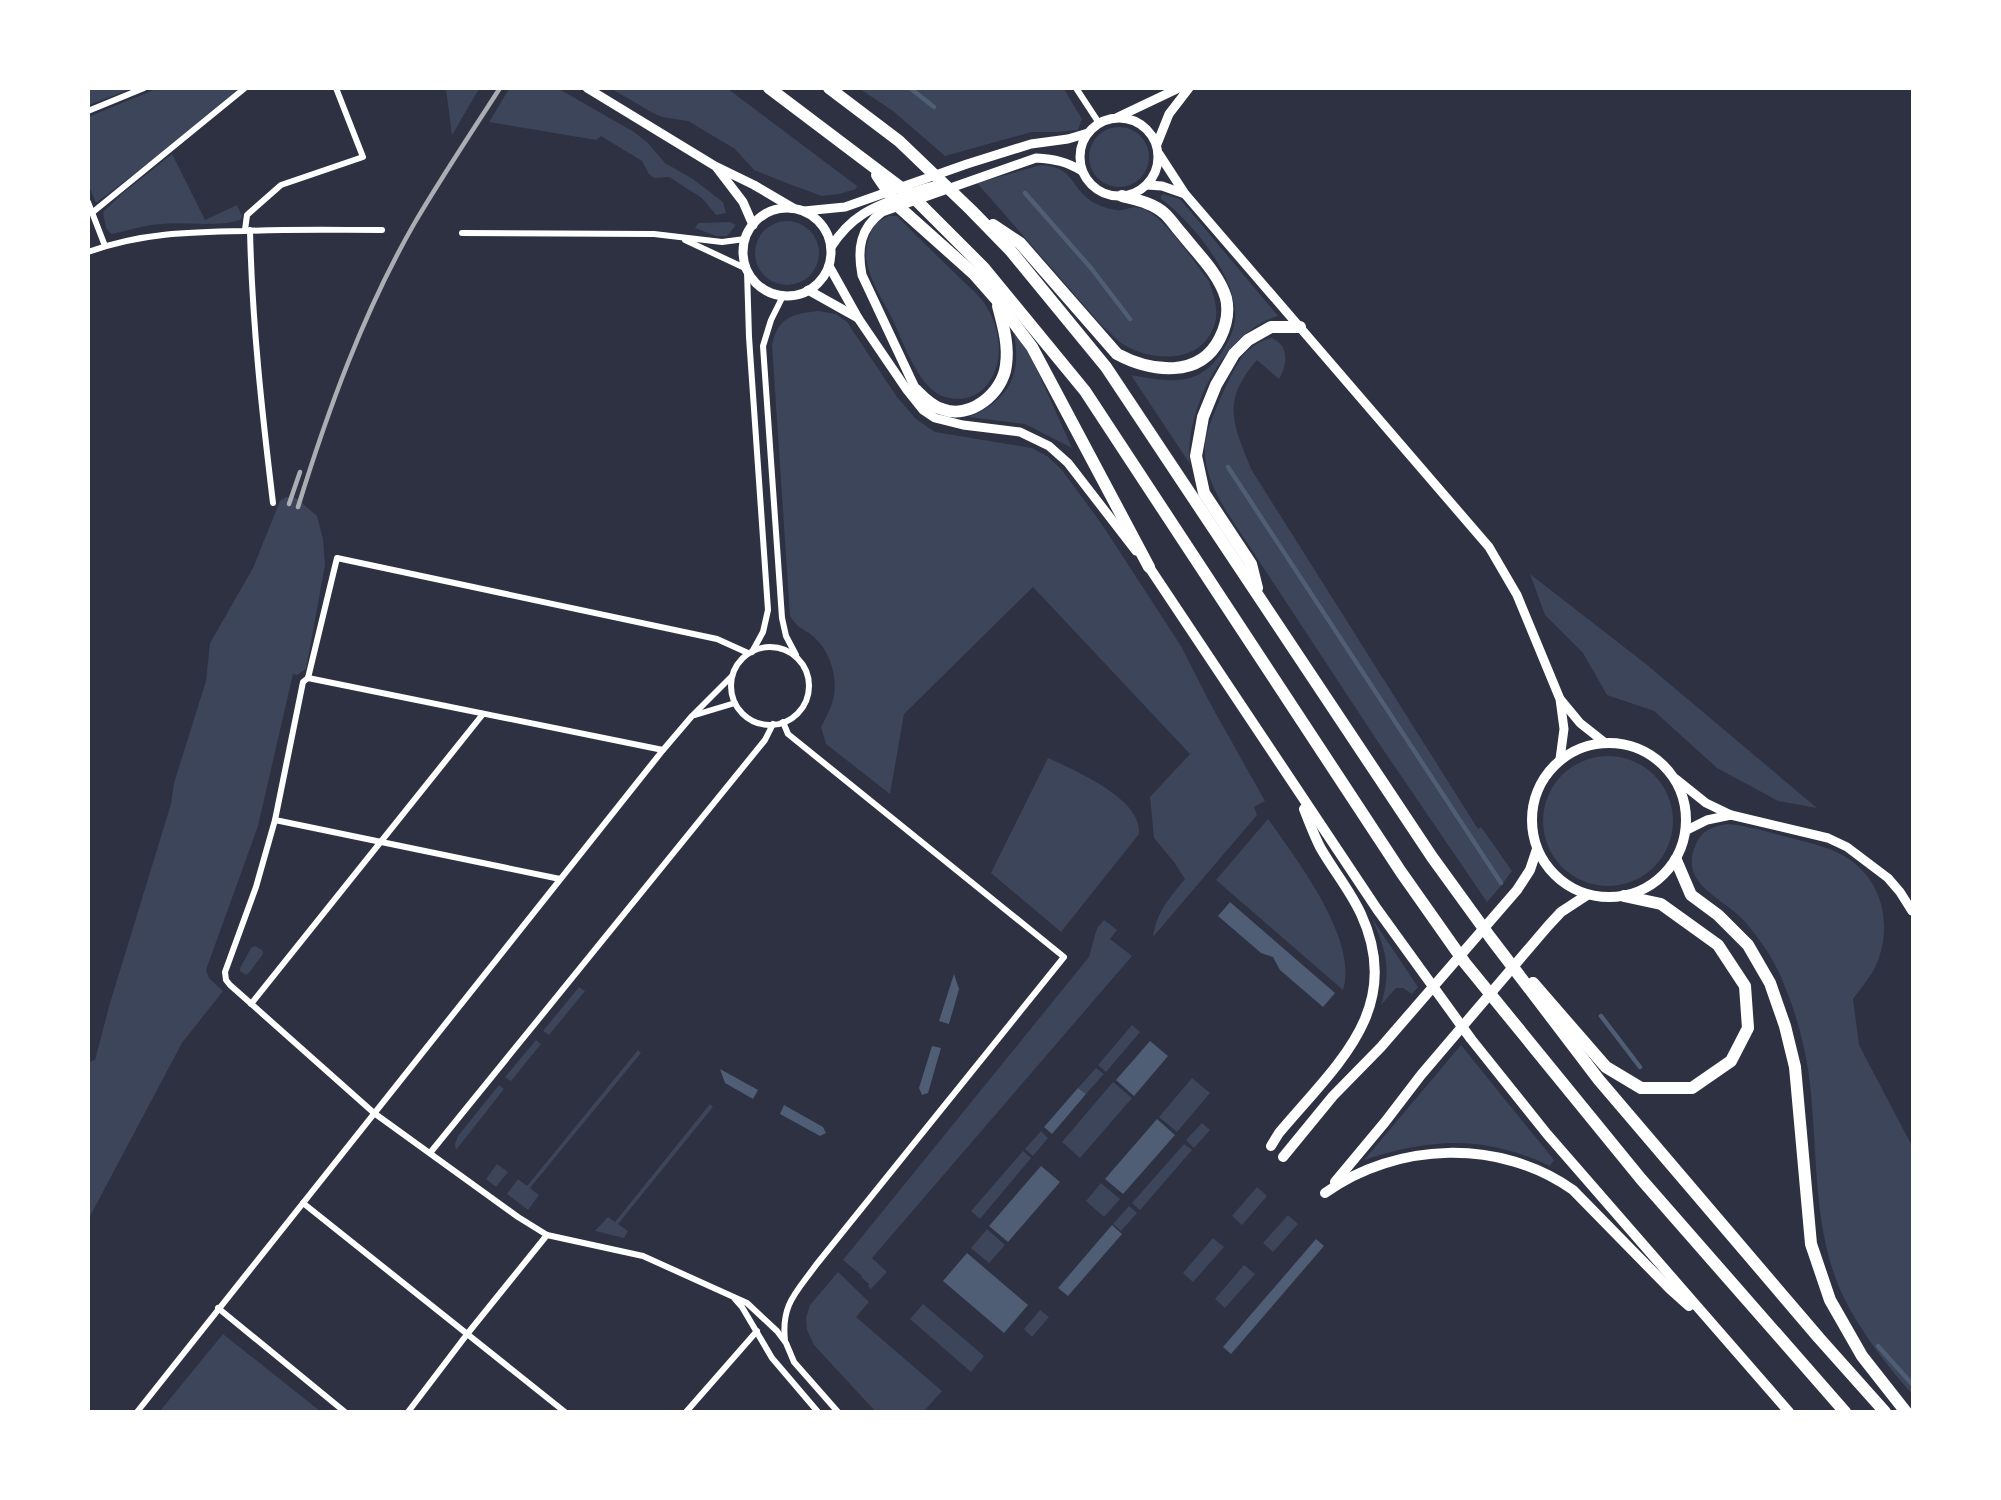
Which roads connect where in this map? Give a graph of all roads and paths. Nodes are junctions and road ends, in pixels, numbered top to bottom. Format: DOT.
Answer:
graph roads {
  1 [pos="144,88"];
  2 [pos="245,88"];
  3 [pos="336,88"];
  4 [pos="588,88"];
  5 [pos="769,88"];
  6 [pos="829,88"];
  7 [pos="1076,88"];
  8 [pos="1179,88"];
  9 [pos="1189,88"];
  10 [pos="88,111"];
  11 [pos="1115,118"];
  12 [pos="1099,123"];
  13 [pos="1088,133"];
  14 [pos="1157,144"];
  15 [pos="1159,154"];
  16 [pos="716,166"];
  17 [pos="871,167"];
  18 [pos="1082,171"];
  19 [pos="1147,185"];
  20 [pos="1185,194"];
  21 [pos="1122,196"];
  22 [pos="88,202"];
  23 [pos="875,205"];
  24 [pos="799,210"];
  25 [pos="971,210"];
  26 [pos="93,212"];
  27 [pos="753,225"];
  28 [pos="247,230"];
  29 [pos="382,230"];
  30 [pos="462,233"];
  31 [pos="682,238"];
  32 [pos="745,239"];
  33 [pos="105,246"];
  34 [pos="831,247"];
  35 [pos="88,252"];
  36 [pos="829,266"];
  37 [pos="747,270"];
  38 [pos="808,290"];
  39 [pos="783,296"];
  40 [pos="996,299"];
  41 [pos="858,318"];
  42 [pos="1300,327"];
  43 [pos="893,367"];
  44 [pos="916,390"];
  45 [pos="273,503"];
  46 [pos="1149,567"];
  47 [pos="1260,598"];
  48 [pos="750,652"];
  49 [pos="796,656"];
  50 [pos="732,676"];
  51 [pos="308,678"];
  52 [pos="1560,699"];
  53 [pos="735,703"];
  54 [pos="483,714"];
  55 [pos="692,716"];
  56 [pos="783,722"];
  57 [pos="773,724"];
  58 [pos="1604,742"];
  59 [pos="663,750"];
  60 [pos="1560,759"];
  61 [pos="1676,779"];
  62 [pos="1294,787"];
  63 [pos="1731,815"];
  64 [pos="275,820"];
  65 [pos="1687,830"];
  66 [pos="381,842"];
  67 [pos="1537,849"];
  68 [pos="1676,860"];
  69 [pos="560,879"];
  70 [pos="1587,895"];
  71 [pos="1624,897"];
  72 [pos="1912,911"];
  73 [pos="1490,937"];
  74 [pos="251,1004"];
  75 [pos="374,1113"];
  76 [pos="1270,1146"];
  77 [pos="430,1153"];
  78 [pos="1283,1157"];
  79 [pos="303,1203"];
  80 [pos="547,1235"];
  81 [pos="730,1295"];
  82 [pos="218,1308"];
  83 [pos="757,1331"];
  84 [pos="1719,1332"];
  85 [pos="468,1333"];
  86 [pos="786,1343"];
  87 [pos="137,1412"];
  88 [pos="345,1412"];
  89 [pos="408,1412"];
  90 [pos="565,1412"];
  91 [pos="686,1412"];
  92 [pos="818,1412"];
  93 [pos="837,1412"];
  94 [pos="1789,1412"];
  95 [pos="1845,1412"];
  96 [pos="1885,1412"];
  97 [pos="1906,1412"];
  1 -- 10 [label="street"];
  2 -- 26 [label="street"];
  3 -- 28 [label="street"];
  4 -- 16 [label="street"];
  5 -- 17 [label="highway"];
  6 -- 25 [label="highway"];
  7 -- 12 [label="street"];
  8 -- 11 [label="street"];
  9 -- 14 [label="street"];
  11 -- 12 [label="street"];
  11 -- 14 [label="street"];
  12 -- 13 [label="street"];
  13 -- 18 [label="street"];
  13 -- 23 [label="street"];
  14 -- 15 [label="street"];
  15 -- 19 [label="street"];
  15 -- 20 [label="street"];
  16 -- 24 [label="street"];
  16 -- 27 [label="street"];
  17 -- 40 [label="highway"];
  17 -- 95 [label="highway"];
  18 -- 21 [label="street"];
  18 -- 23 [label="street"];
  19 -- 20 [label="street"];
  19 -- 21 [label="street"];
  20 -- 42 [label="street"];
  21 -- 25 [label="highway"];
  22 -- 26 [label="street"];
  23 -- 24 [label="street"];
  23 -- 34 [label="street"];
  23 -- 44 [label="street"];
  24 -- 27 [label="street"];
  24 -- 34 [label="street"];
  25 -- 47 [label="highway"];
  26 -- 33 [label="street"];
  27 -- 32 [label="street"];
  28 -- 29 [label="street"];
  28 -- 33 [label="street"];
  28 -- 45 [label="street"];
  30 -- 31 [label="street"];
  31 -- 32 [label="street"];
  31 -- 37 [label="street"];
  32 -- 37 [label="street"];
  33 -- 35 [label="street"];
  34 -- 36 [label="street"];
  36 -- 38 [label="street"];
  36 -- 41 [label="street"];
  37 -- 39 [label="street"];
  37 -- 48 [label="street"];
  38 -- 39 [label="street"];
  38 -- 41 [label="street"];
  39 -- 49 [label="street"];
  40 -- 44 [label="highway"];
  40 -- 46 [label="highway"];
  41 -- 43 [label="street"];
  42 -- 47 [label="highway"];
  42 -- 52 [label="street"];
  43 -- 44 [label="street"];
  43 -- 46 [label="street"];
  46 -- 62 [label="main road"];
  47 -- 73 [label="highway"];
  48 -- 49 [label="street"];
  48 -- 50 [label="street"];
  48 -- 51 [label="street"];
  49 -- 56 [label="street"];
  50 -- 53 [label="street"];
  50 -- 55 [label="street"];
  51 -- 54 [label="street"];
  51 -- 64 [label="street"];
  52 -- 58 [label="street"];
  52 -- 60 [label="street"];
  53 -- 55 [label="street"];
  53 -- 57 [label="street"];
  54 -- 59 [label="street"];
  54 -- 66 [label="street"];
  55 -- 59 [label="street"];
  56 -- 57 [label="street"];
  56 -- 86 [label="street"];
  57 -- 77 [label="street"];
  58 -- 60 [label="main road"];
  58 -- 61 [label="main road"];
  59 -- 69 [label="street"];
  60 -- 67 [label="main road"];
  61 -- 63 [label="street"];
  61 -- 65 [label="main road"];
  62 -- 76 [label="main road"];
  62 -- 84 [label="main road"];
  63 -- 65 [label="street"];
  63 -- 72 [label="street"];
  64 -- 66 [label="street"];
  64 -- 74 [label="street"];
  65 -- 68 [label="main road"];
  66 -- 69 [label="street"];
  66 -- 74 [label="street"];
  67 -- 70 [label="main road"];
  67 -- 78 [label="main road"];
  68 -- 71 [label="main road"];
  68 -- 97 [label="highway"];
  69 -- 75 [label="street"];
  70 -- 71 [label="main road"];
  70 -- 84 [label="main road"];
  71 -- 73 [label="highway"];
  73 -- 96 [label="highway"];
  74 -- 75 [label="street"];
  75 -- 77 [label="street"];
  75 -- 79 [label="street"];
  77 -- 80 [label="street"];
  79 -- 82 [label="street"];
  79 -- 85 [label="street"];
  80 -- 81 [label="street"];
  80 -- 85 [label="street"];
  81 -- 83 [label="street"];
  81 -- 86 [label="street"];
  82 -- 87 [label="street"];
  82 -- 88 [label="street"];
  83 -- 91 [label="street"];
  83 -- 92 [label="street"];
  84 -- 94 [label="main road"];
  85 -- 89 [label="street"];
  85 -- 90 [label="street"];
  86 -- 93 [label="street"];
}
